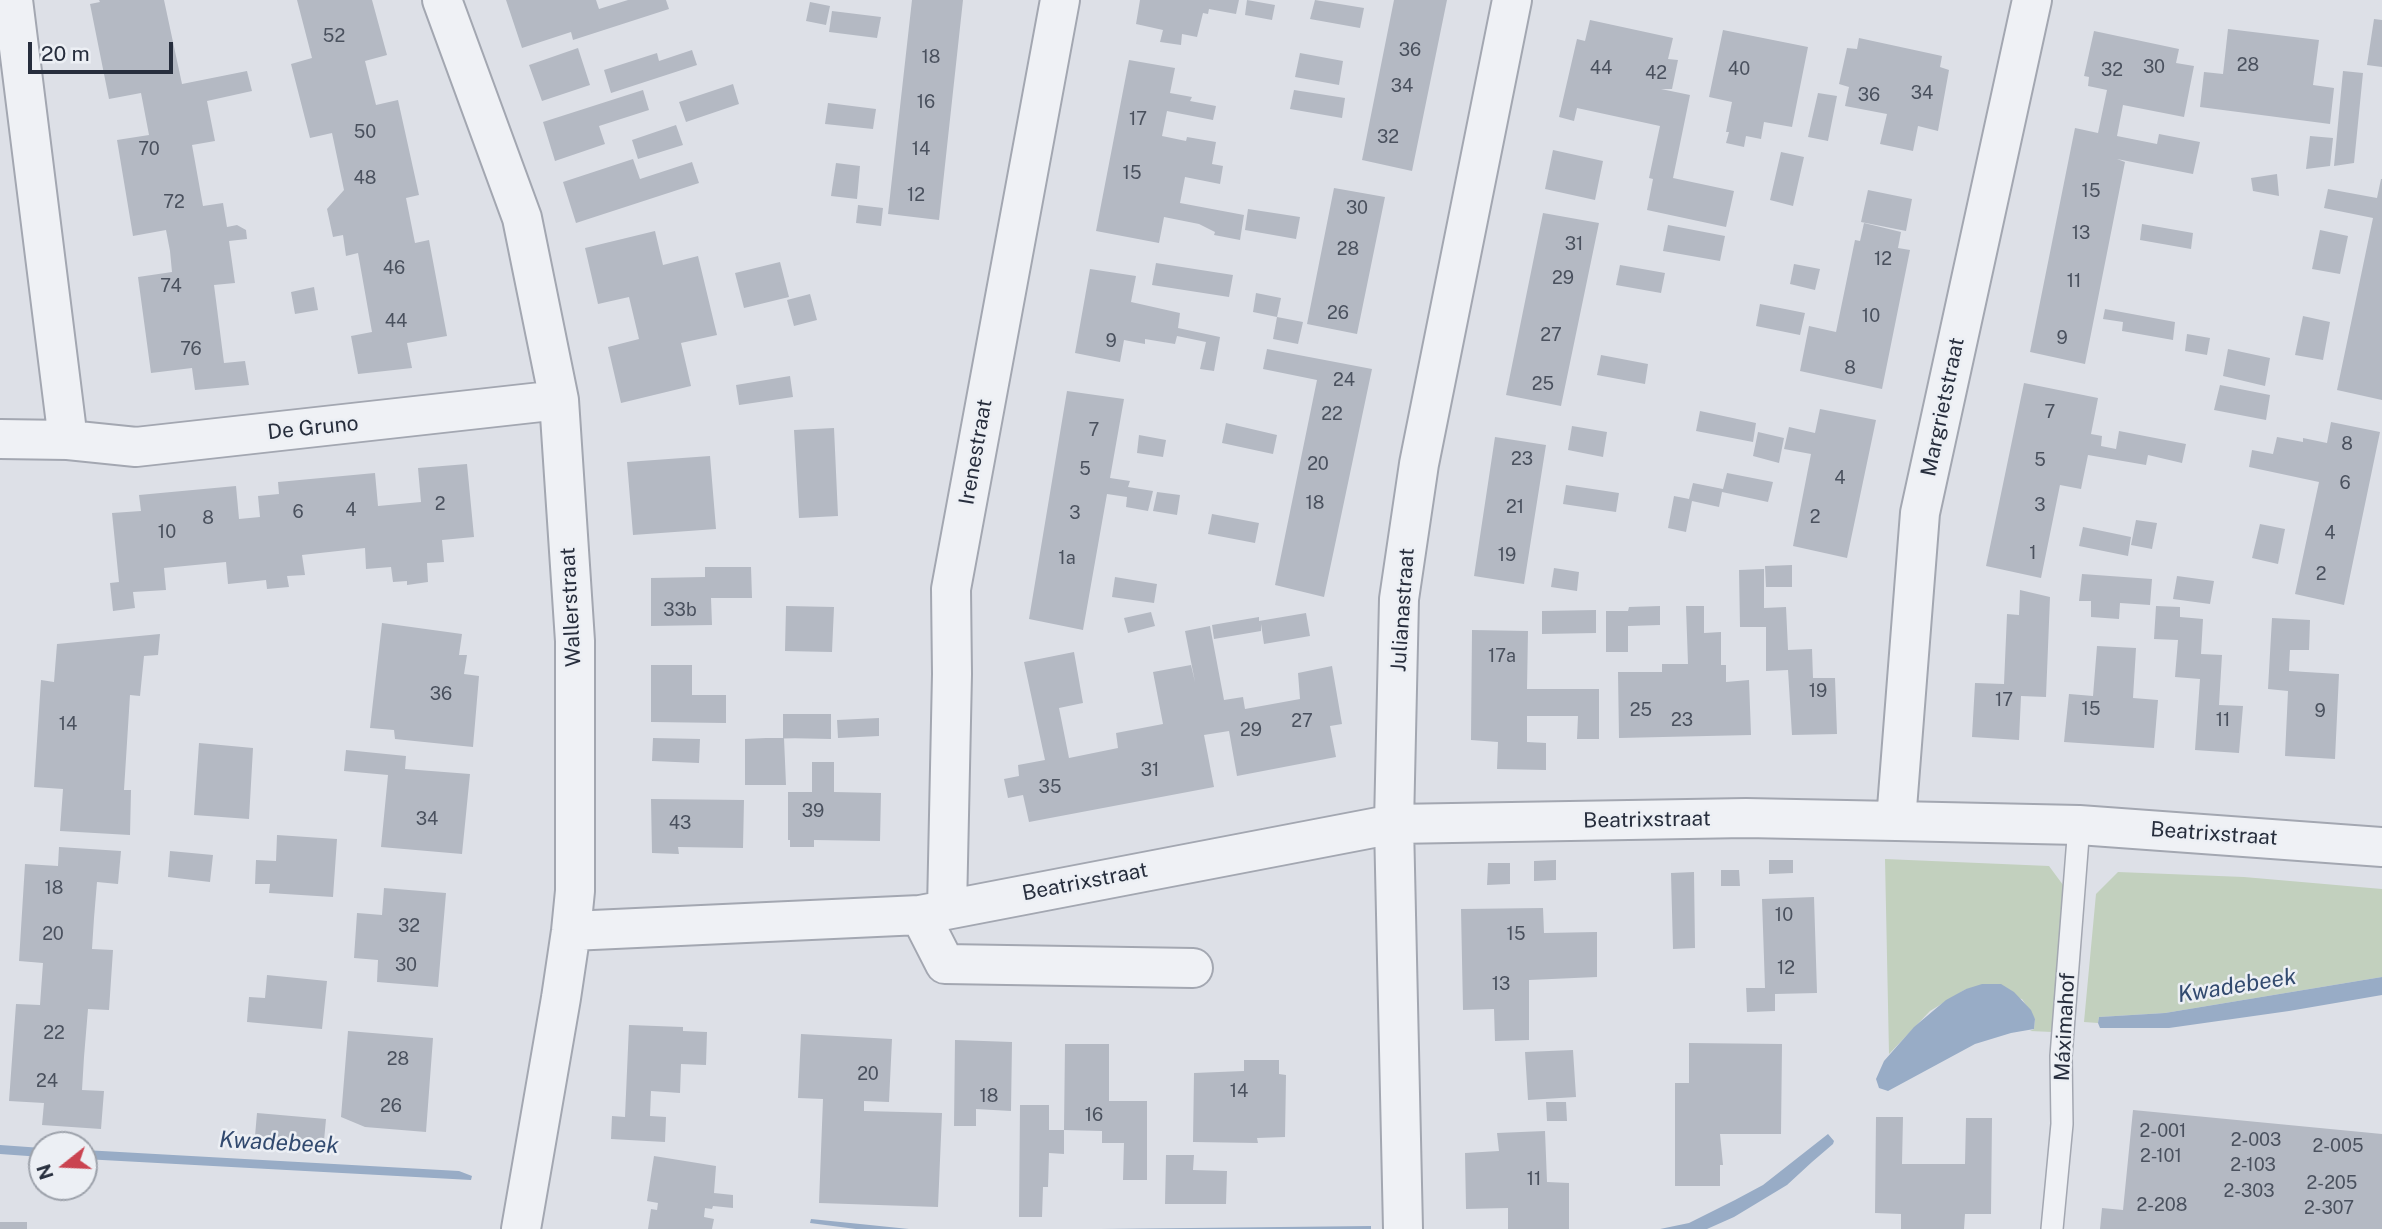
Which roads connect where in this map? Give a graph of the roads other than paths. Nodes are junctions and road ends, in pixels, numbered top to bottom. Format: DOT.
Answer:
graph roads {
  1 [pos="13,0"];
  2 [pos="442,0"];
  3 [pos="1060,0"];
  4 [pos="1512,0"];
  5 [pos="2032,0"];
  6 [pos="559,400"];
  7 [pos="0,439"];
  8 [pos="68,440"];
  9 [pos="1896,821"];
  10 [pos="1394,824"];
  11 [pos="2079,825"];
  12 [pos="2382,847"];
  13 [pos="933,912"];
  14 [pos="571,931"];
  15 [pos="1193,968"];
  16 [pos="521,1229"];
  17 [pos="1403,1229"];
  18 [pos="2052,1229"];
  1 -- 8 [label="street"];
  2 -- 6 [label="street, Wallerstraat"];
  3 -- 13 [label="street, Irenestraat"];
  4 -- 10 [label="street, Julianastraat"];
  5 -- 9 [label="street, Margrietstraat"];
  6 -- 8 [label="street, De Gruno"];
  6 -- 14 [label="street, Wallerstraat"];
  7 -- 8 [label="street, De Gruno"];
  9 -- 10 [label="street, Beatrixstraat"];
  9 -- 11 [label="street, Beatrixstraat"];
  10 -- 13 [label="street, Beatrixstraat"];
  10 -- 17 [label="street, Julianastraat"];
  11 -- 12 [label="street, Beatrixstraat"];
  11 -- 18 [label="lane, Máximahof"];
  13 -- 14 [label="street, Beatrixstraat"];
  13 -- 15 [label="street"];
  14 -- 16 [label="street, Wallerstraat"];
}
